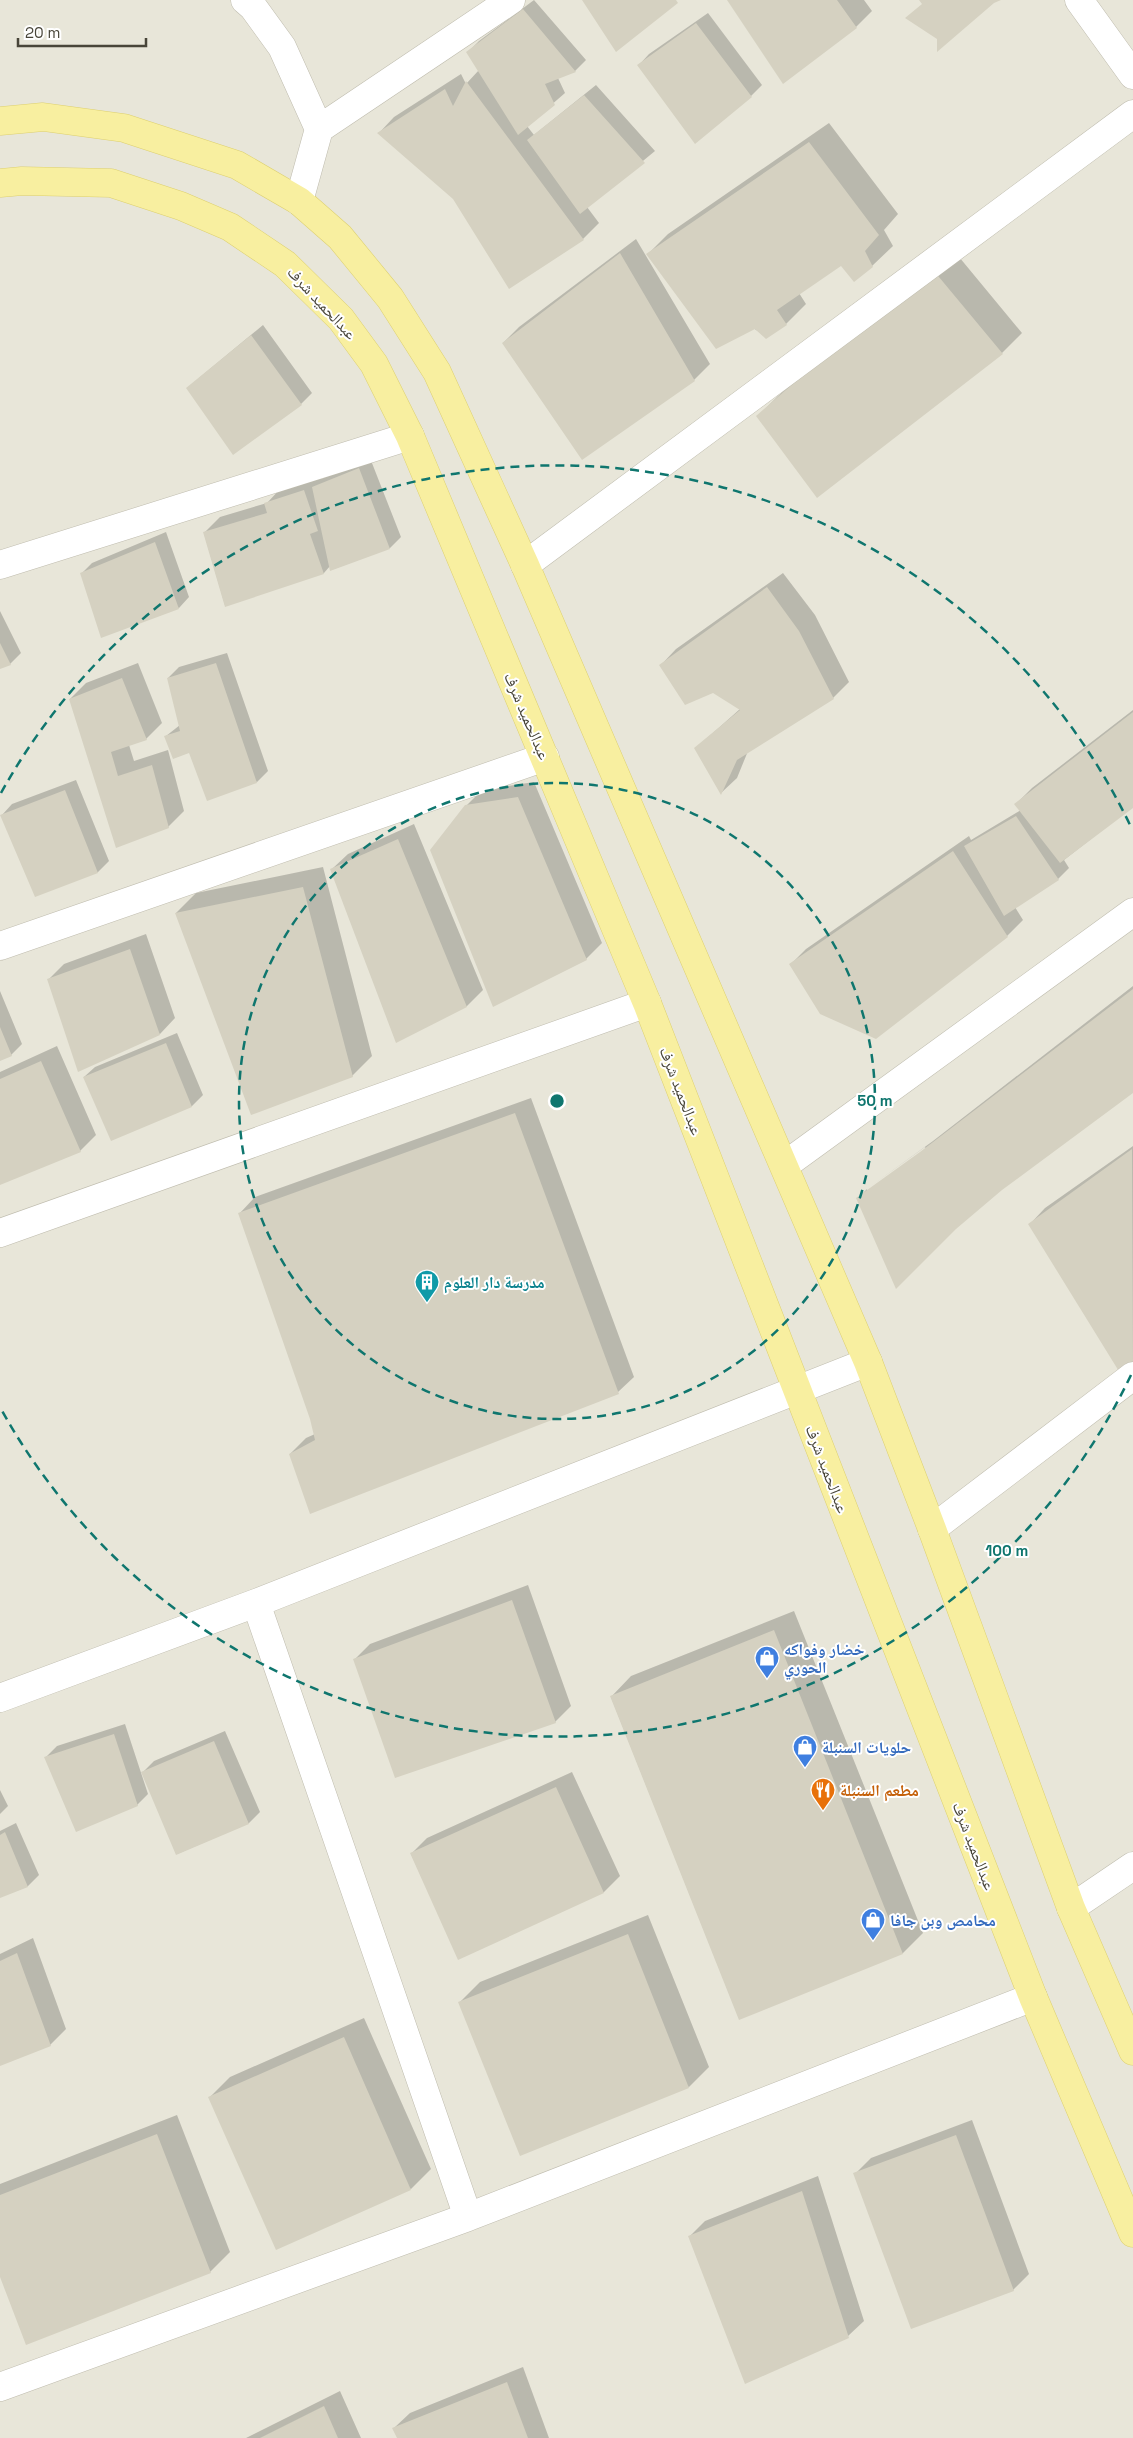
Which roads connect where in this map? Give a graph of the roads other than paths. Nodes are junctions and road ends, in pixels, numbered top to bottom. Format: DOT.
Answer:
graph roads {
  1 [pos="245,0"];
  2 [pos="511,0"];
  3 [pos="1080,0"];
  4 [pos="1133,75"];
  5 [pos="1133,114"];
  6 [pos="0,121"];
  7 [pos="319,129"];
  8 [pos="0,183"];
  9 [pos="299,201"];
  10 [pos="410,436"];
  11 [pos="0,565"];
  12 [pos="525,565"];
  13 [pos="545,758"];
  14 [pos="1133,912"];
  15 [pos="0,946"];
  16 [pos="647,1003"];
  17 [pos="785,1164"];
  18 [pos="0,1233"];
  19 [pos="868,1362"];
  20 [pos="1133,1376"];
  21 [pos="796,1389"];
  22 [pos="932,1529"];
  23 [pos="256,1603"];
  24 [pos="0,1698"];
  25 [pos="1133,1866"];
  26 [pos="1071,1908"];
  27 [pos="1033,1997"];
  28 [pos="1133,2050"];
  29 [pos="468,2217"];
  30 [pos="1133,2233"];
  31 [pos="0,2387"];
  1 -- 7 [label="street"];
  2 -- 7 [label="street"];
  3 -- 4 [label="street"];
  5 -- 12 [label="street"];
  6 -- 9 [label="main road"];
  7 -- 9 [label="street"];
  8 -- 10 [label="main road, عبدالحميد شرف"];
  9 -- 12 [label="main road"];
  10 -- 11 [label="street"];
  10 -- 13 [label="main road, عبدالحميد شرف"];
  12 -- 17 [label="main road"];
  13 -- 15 [label="street"];
  13 -- 16 [label="main road, عبدالحميد شرف"];
  14 -- 17 [label="street"];
  16 -- 18 [label="street"];
  16 -- 21 [label="main road, عبدالحميد شرف"];
  17 -- 19 [label="main road"];
  19 -- 21 [label="street"];
  19 -- 22 [label="main road"];
  20 -- 22 [label="street"];
  21 -- 23 [label="street"];
  21 -- 27 [label="main road, عبدالحميد شرف"];
  22 -- 26 [label="main road"];
  23 -- 24 [label="street"];
  23 -- 29 [label="street"];
  25 -- 26 [label="street"];
  26 -- 28 [label="main road"];
  27 -- 29 [label="street"];
  27 -- 30 [label="main road, عبدالحميد شرف"];
  29 -- 31 [label="street"];
}
